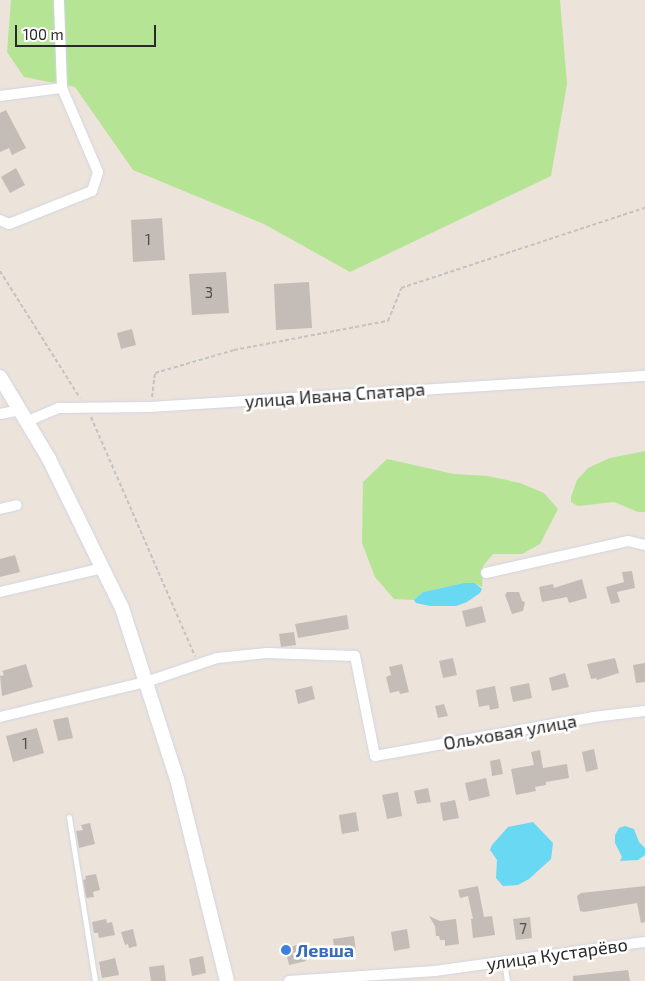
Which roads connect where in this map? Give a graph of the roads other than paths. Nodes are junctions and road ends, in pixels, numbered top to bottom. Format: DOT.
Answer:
graph roads {
  1 [pos="59,0"];
  2 [pos="62,88"];
  3 [pos="0,96"];
  4 [pos="0,220"];
  5 [pos="645,376"];
  6 [pos="0,377"];
  7 [pos="0,414"];
  8 [pos="25,415"];
  9 [pos="17,505"];
  10 [pos="0,509"];
  11 [pos="645,545"];
  12 [pos="103,568"];
  13 [pos="486,573"];
  14 [pos="0,592"];
  15 [pos="146,682"];
  16 [pos="645,711"];
  17 [pos="0,717"];
  18 [pos="69,817"];
  19 [pos="645,942"];
  20 [pos="504,962"];
  21 [pos="95,981"];
  22 [pos="227,981"];
  23 [pos="289,981"];
  24 [pos="296,981"];
  25 [pos="507,981"];
  1 -- 2 [label="street"];
  2 -- 3 [label="street"];
  2 -- 4 [label="street"];
  5 -- 8 [label="street, улица Ивана Спатара"];
  6 -- 8 [label="main road"];
  7 -- 8 [label="street, улица Ивана Спатара"];
  8 -- 12 [label="main road"];
  9 -- 10 [label="street"];
  11 -- 13 [label="street"];
  12 -- 14 [label="street"];
  12 -- 15 [label="main road"];
  15 -- 16 [label="street, Ольховая улица"];
  15 -- 17 [label="street"];
  15 -- 22 [label="main road"];
  18 -- 21 [label="lane"];
  19 -- 20 [label="street, улица Кустарёво"];
  20 -- 24 [label="street, улица Кустарёво"];
  20 -- 25 [label="lane"];
  23 -- 24 [label="street, улица Кустарёво"];
}
